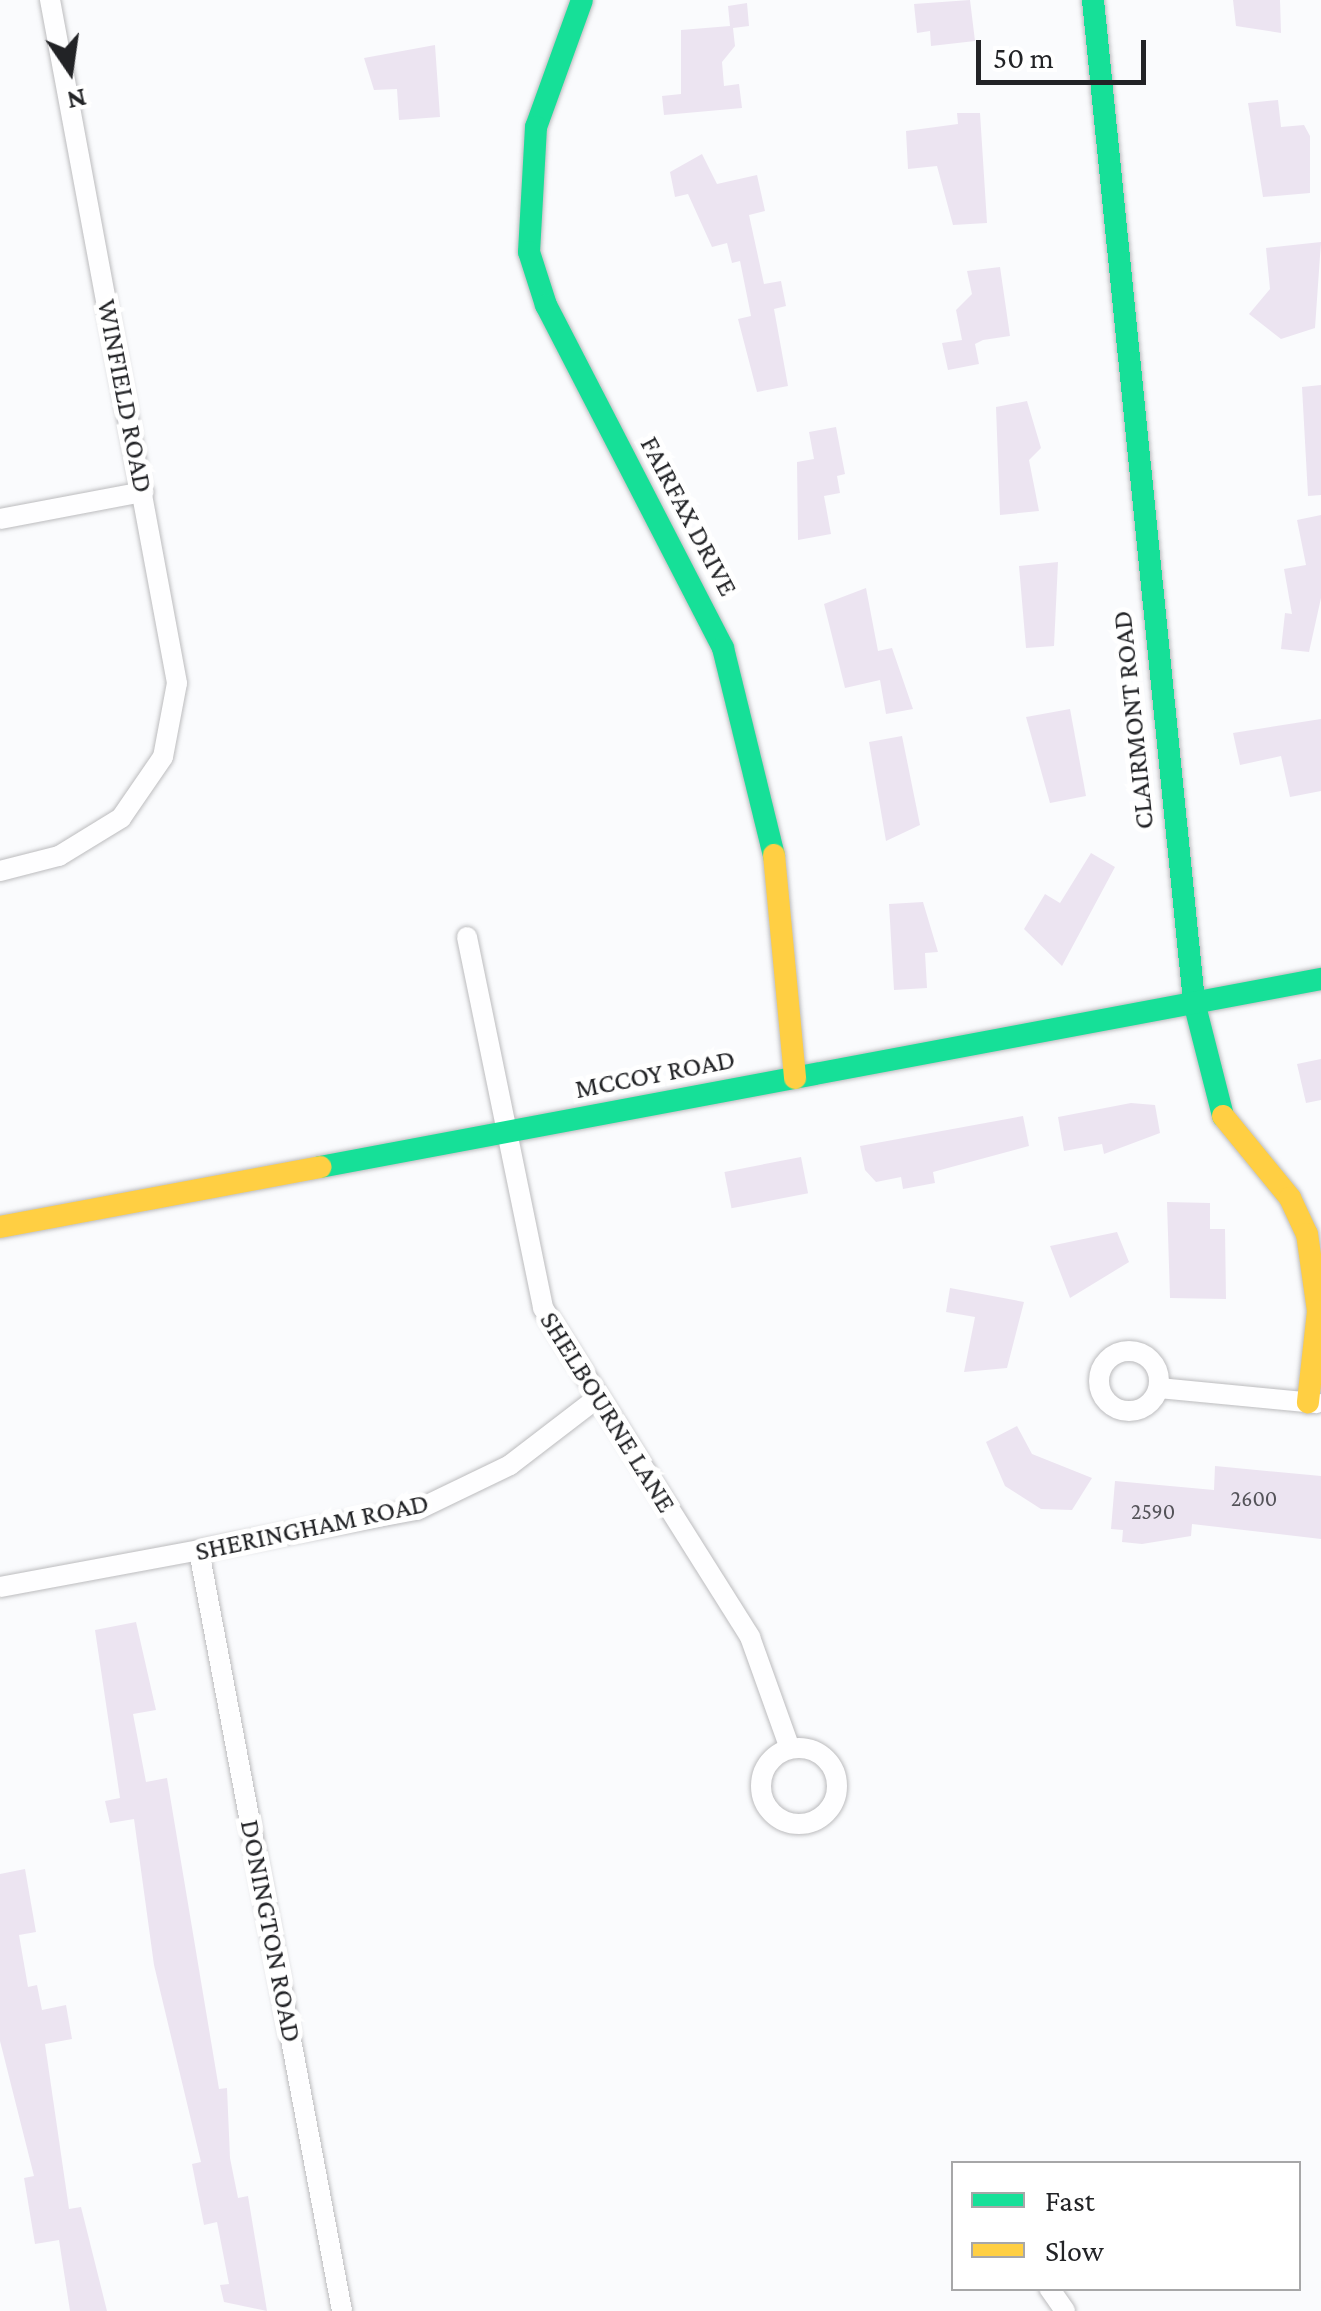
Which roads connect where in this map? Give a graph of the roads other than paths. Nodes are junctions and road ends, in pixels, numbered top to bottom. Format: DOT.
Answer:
graph roads {
  1 [pos="50,0"];
  2 [pos="582,0"];
  3 [pos="1093,0"];
  4 [pos="143,492"];
  5 [pos="0,519"];
  6 [pos="0,871"];
  7 [pos="467,937"];
  8 [pos="1321,979"];
  9 [pos="1194,1002"];
  10 [pos="795,1078"];
  11 [pos="502,1134"];
  12 [pos="0,1227"];
  13 [pos="1159,1388"];
  14 [pos="596,1399"];
  15 [pos="1314,1403"];
  16 [pos="199,1551"];
  17 [pos="0,1588"];
  18 [pos="788,1746"];
  19 [pos="342,2311"];
  1 -- 4 [label="street, WINFIELD ROAD"];
  2 -- 10 [label="street, FAIRFAX DRIVE"];
  3 -- 9 [label="street, CLAIRMONT ROAD"];
  4 -- 5 [label="street"];
  4 -- 6 [label="street, WINFIELD ROAD"];
  7 -- 11 [label="street, SHELBOURNE LANE"];
  8 -- 9 [label="street, MCCOY ROAD"];
  9 -- 10 [label="street, MCCOY ROAD"];
  9 -- 15 [label="street, CLAIRMONT ROAD"];
  10 -- 11 [label="street, MCCOY ROAD"];
  11 -- 12 [label="street, MCCOY ROAD"];
  11 -- 14 [label="street, SHELBOURNE LANE"];
  13 -- 15 [label="street"];
  14 -- 16 [label="street, SHERINGHAM ROAD"];
  14 -- 18 [label="street, SHELBOURNE LANE"];
  16 -- 17 [label="street, SHERINGHAM ROAD"];
  16 -- 19 [label="street, DONINGTON ROAD"];
}
